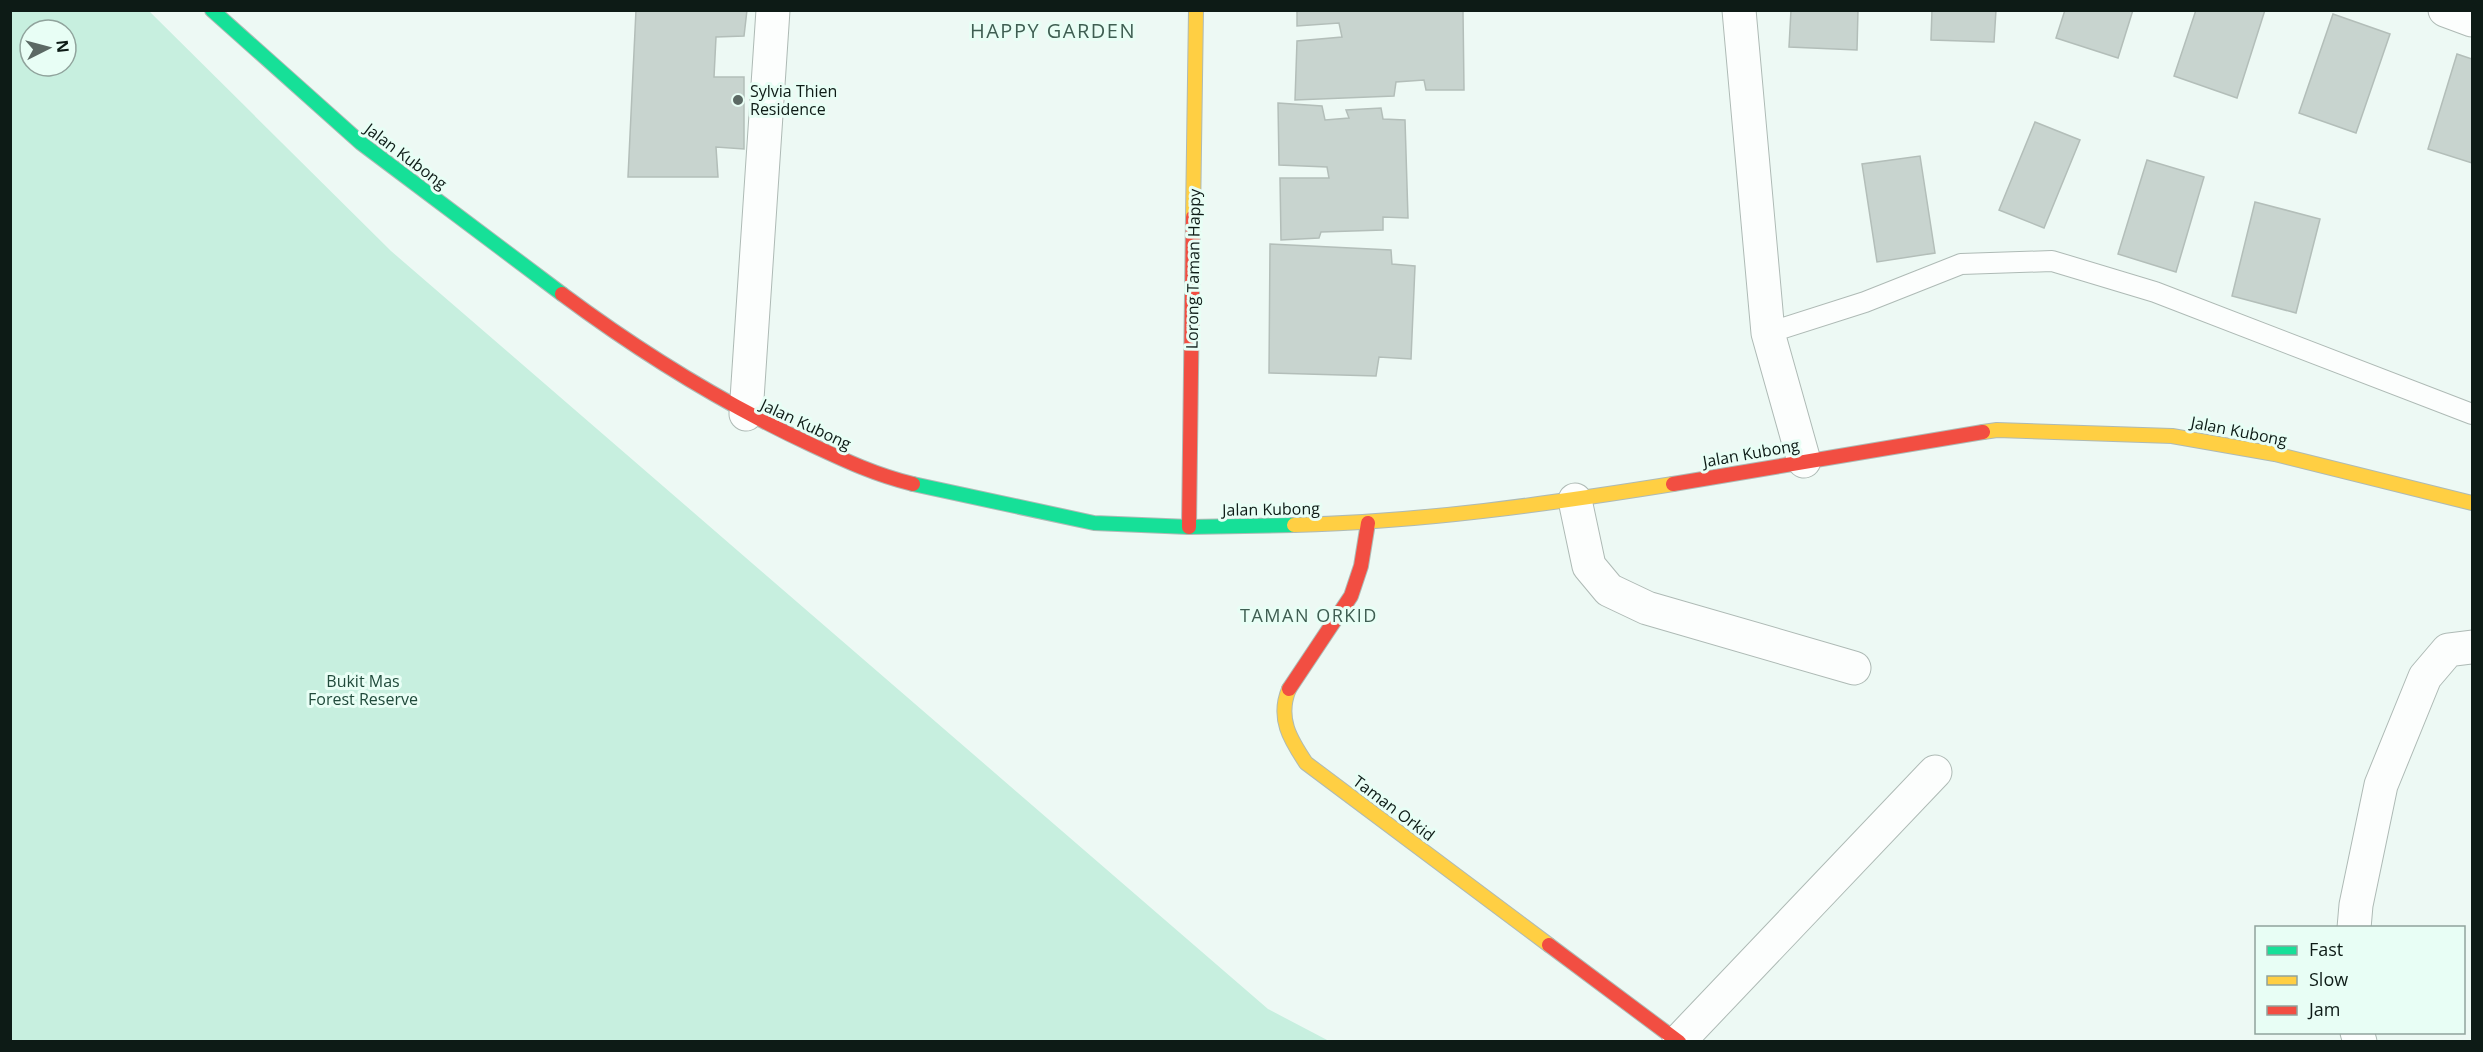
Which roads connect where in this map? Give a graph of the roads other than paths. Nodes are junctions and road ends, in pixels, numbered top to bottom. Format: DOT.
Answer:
graph roads {
  1 [pos="212,10"];
  2 [pos="773,10"];
  3 [pos="1196,10"];
  4 [pos="1739,10"];
  5 [pos="2445,10"];
  6 [pos="2472,20"];
  7 [pos="1768,333"];
  8 [pos="746,414"];
  9 [pos="2472,414"];
  10 [pos="1804,461"];
  11 [pos="2471,499"];
  12 [pos="1575,500"];
  13 [pos="1368,523"];
  14 [pos="1189,527"];
  15 [pos="2472,647"];
  16 [pos="1854,668"];
  17 [pos="1935,772"];
  18 [pos="2354,926"];
  19 [pos="1679,1041"];
  1 -- 8 [label="main road, Jalan Kubong"];
  2 -- 8 [label="street"];
  3 -- 14 [label="main road, Lorong Taman Happy"];
  4 -- 7 [label="street"];
  5 -- 6 [label="street"];
  7 -- 9 [label="lane"];
  7 -- 10 [label="street"];
  8 -- 14 [label="main road, Jalan Kubong"];
  10 -- 11 [label="main road, Jalan Kubong"];
  10 -- 12 [label="main road, Jalan Kubong"];
  12 -- 13 [label="main road, Jalan Kubong"];
  12 -- 16 [label="street"];
  13 -- 14 [label="main road, Jalan Kubong"];
  13 -- 19 [label="main road, Taman Orkid"];
  15 -- 18 [label="street"];
  17 -- 19 [label="street"];
}
